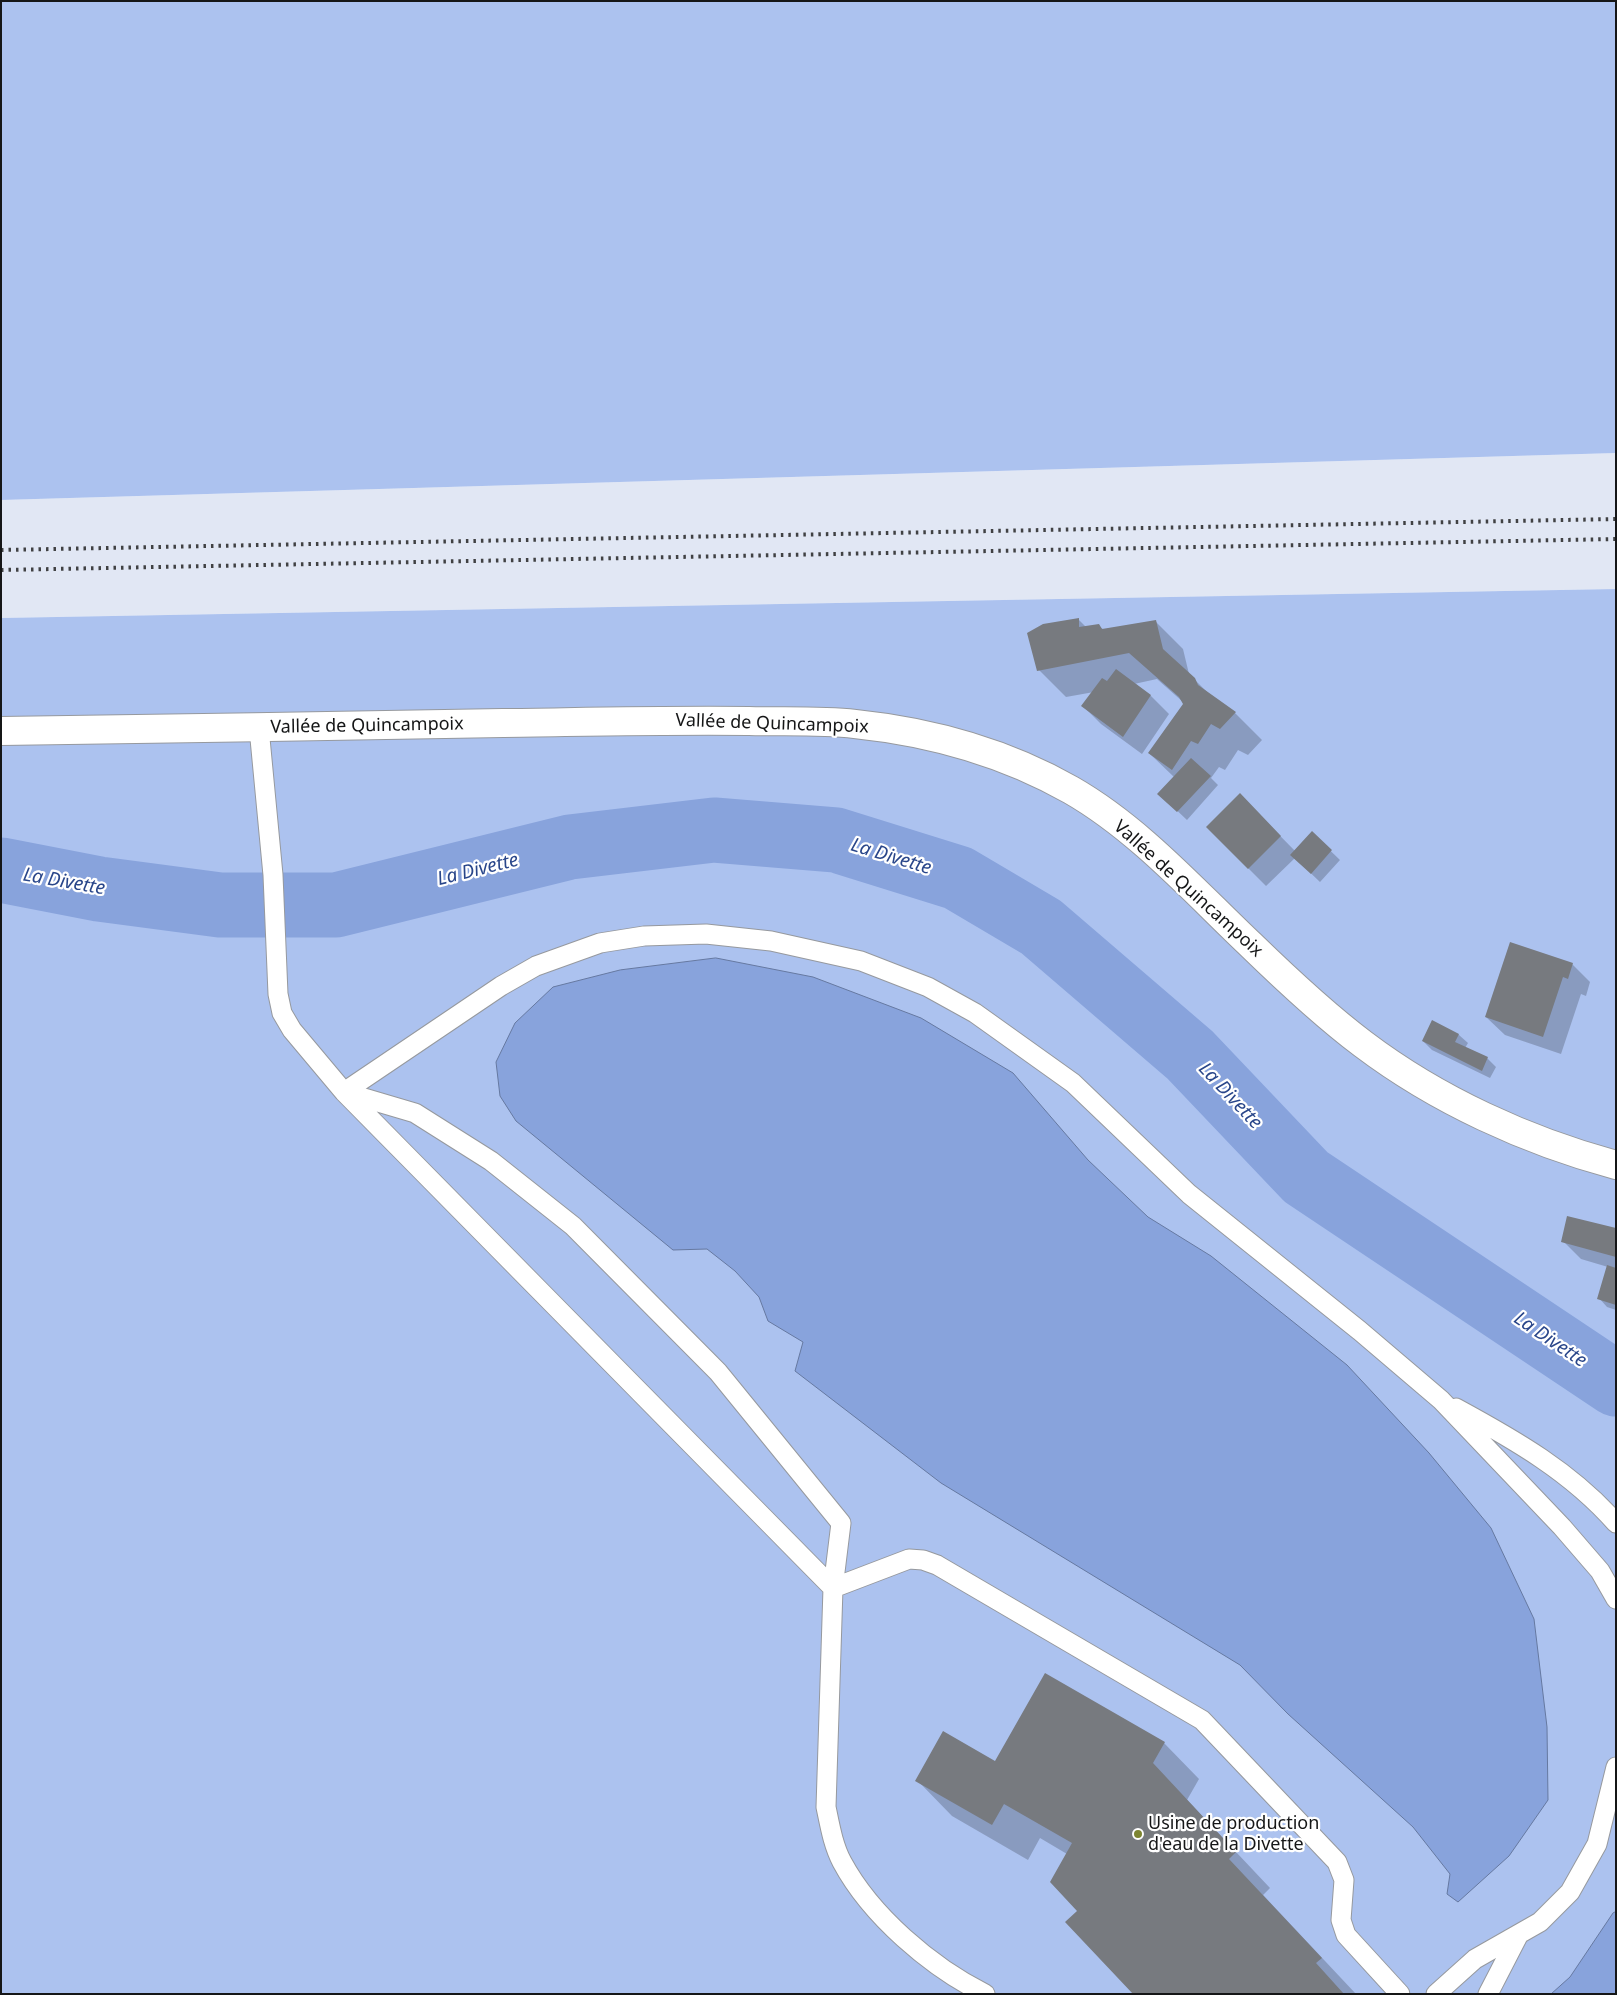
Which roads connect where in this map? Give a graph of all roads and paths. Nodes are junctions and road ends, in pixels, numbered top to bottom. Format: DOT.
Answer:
graph roads {
  1 [pos="259,728"];
  2 [pos="1,731"];
  3 [pos="344,1092"];
  4 [pos="1616,1165"];
  5 [pos="1442,1400"];
  6 [pos="1616,1523"];
  7 [pos="832,1588"];
  8 [pos="1616,1599"];
  9 [pos="1616,1767"];
  10 [pos="1616,1821"];
  11 [pos="1597,1844"];
  12 [pos="1518,1936"];
  13 [pos="986,1994"];
  14 [pos="1400,1994"];
  15 [pos="1436,1994"];
  16 [pos="1488,1994"];
  1 -- 2 [label="main road, Vallée de Quincampoix"];
  1 -- 3 [label="lane"];
  1 -- 4 [label="main road, Vallée de Quincampoix"];
  3 -- 5 [label="lane"];
  3 -- 7 [label="lane"];
  3 -- 7 [label="lane"];
  5 -- 6 [label="lane"];
  5 -- 8 [label="lane"];
  7 -- 13 [label="lane"];
  7 -- 14 [label="lane"];
  9 -- 11 [label="lane"];
  10 -- 11 [label="lane"];
  11 -- 12 [label="lane"];
  12 -- 15 [label="lane"];
  12 -- 16 [label="lane"];
}
